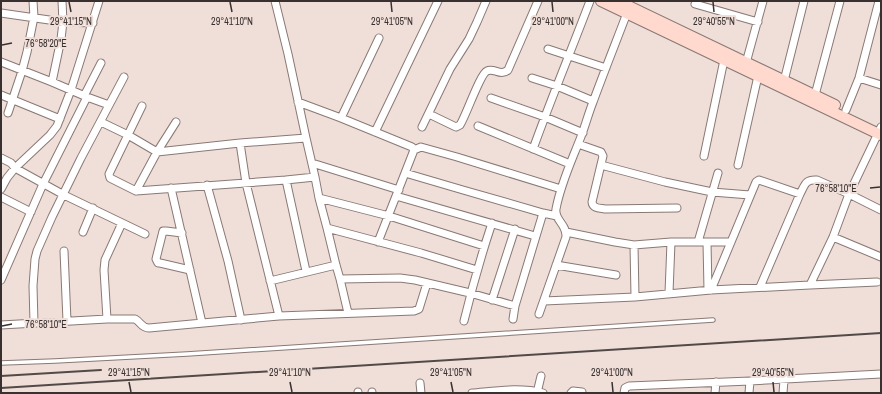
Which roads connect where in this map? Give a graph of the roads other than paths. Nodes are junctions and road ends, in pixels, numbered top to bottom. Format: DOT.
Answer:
graph roads {
  1 [pos="33,1"];
  2 [pos="62,1"];
  3 [pos="99,1"];
  4 [pos="275,1"];
  5 [pos="438,1"];
  6 [pos="486,1"];
  7 [pos="538,1"];
  8 [pos="590,1"];
  9 [pos="601,1"];
  10 [pos="618,1"];
  11 [pos="763,1"];
  12 [pos="804,1"];
  13 [pos="840,1"];
  14 [pos="879,1"];
  15 [pos="695,4"];
  16 [pos="1,13"];
  17 [pos="627,13"];
  18 [pos="34,17"];
  19 [pos="63,22"];
  20 [pos="758,22"];
  21 [pos="93,23"];
  22 [pos="380,38"];
  23 [pos="548,49"];
  24 [pos="569,56"];
  25 [pos="724,60"];
  26 [pos="1,62"];
  27 [pos="101,63"];
  28 [pos="746,63"];
  29 [pos="606,68"];
  30 [pos="22,71"];
  31 [pos="758,76"];
  32 [pos="124,77"];
  33 [pos="532,78"];
  34 [pos="859,78"];
  35 [pos="784,81"];
  36 [pos="52,82"];
  37 [pos="881,85"];
  38 [pos="557,86"];
  39 [pos="71,90"];
  40 [pos="1,95"];
  41 [pos="85,96"];
  42 [pos="815,96"];
  43 [pos="491,98"];
  44 [pos="13,99"];
  45 [pos="593,101"];
  46 [pos="298,102"];
  47 [pos="109,105"];
  48 [pos="142,106"];
  49 [pos="846,110"];
  50 [pos="8,113"];
  51 [pos="429,114"];
  52 [pos="341,118"];
  53 [pos="545,118"];
  54 [pos="60,120"];
  55 [pos="101,122"];
  56 [pos="176,122"];
  57 [pos="478,126"];
  58 [pos="422,127"];
  59 [pos="880,130"];
  60 [pos="375,132"];
  61 [pos="582,133"];
  62 [pos="128,135"];
  63 [pos="306,138"];
  64 [pos="240,143"];
  65 [pos="578,144"];
  66 [pos="534,149"];
  67 [pos="414,150"];
  68 [pos="157,152"];
  69 [pos="704,156"];
  70 [pos="1,158"];
  71 [pos="312,163"];
  72 [pos="570,164"];
  73 [pos="600,165"];
  74 [pos="738,165"];
  75 [pos="15,168"];
  76 [pos="406,172"];
  77 [pos="718,173"];
  78 [pos="4,177"];
  79 [pos="315,177"];
  80 [pos="286,180"];
  81 [pos="246,183"];
  82 [pos="43,184"];
  83 [pos="207,185"];
  84 [pos="171,188"];
  85 [pos="1,189"];
  86 [pos="561,189"];
  87 [pos="136,191"];
  88 [pos="712,192"];
  89 [pos="397,193"];
  90 [pos="800,194"];
  91 [pos="849,194"];
  92 [pos="64,195"];
  93 [pos="750,195"];
  94 [pos="1,197"];
  95 [pos="319,198"];
  96 [pos="93,208"];
  97 [pos="677,208"];
  98 [pos="881,210"];
  99 [pos="31,212"];
  100 [pos="543,213"];
  101 [pos="389,216"];
  102 [pos="556,216"];
  103 [pos="122,223"];
  104 [pos="492,223"];
  105 [pos="328,228"];
  106 [pos="515,229"];
  107 [pos="82,232"];
  108 [pos="566,232"];
  109 [pos="182,233"];
  110 [pos="145,234"];
  111 [pos="535,236"];
  112 [pos="833,237"];
  113 [pos="378,242"];
  114 [pos="671,242"];
  115 [pos="698,242"];
  116 [pos="707,242"];
  117 [pos="731,242"];
  118 [pos="634,245"];
  119 [pos="484,246"];
  120 [pos="64,252"];
  121 [pos="881,257"];
  122 [pos="336,265"];
  123 [pos="556,266"];
  124 [pos="190,270"];
  125 [pos="477,270"];
  126 [pos="306,271"];
  127 [pos="616,275"];
  128 [pos="340,279"];
  129 [pos="1,280"];
  130 [pos="270,281"];
  131 [pos="877,282"];
  132 [pos="427,283"];
  133 [pos="810,285"];
  134 [pos="760,287"];
  135 [pos="710,290"];
  136 [pos="669,293"];
  137 [pos="470,294"];
  138 [pos="635,297"];
  139 [pos="492,300"];
  140 [pos="544,301"];
  141 [pos="515,306"];
  142 [pos="348,313"];
  143 [pos="539,314"];
  144 [pos="279,316"];
  145 [pos="107,319"];
  146 [pos="241,320"];
  147 [pos="513,320"];
  148 [pos="713,320"];
  149 [pos="66,321"];
  150 [pos="464,321"];
  151 [pos="34,323"];
  152 [pos="202,323"];
  153 [pos="1,325"];
  154 [pos="1,363"];
  155 [pos="881,374"];
  156 [pos="541,376"];
  157 [pos="784,380"];
  158 [pos="716,382"];
  159 [pos="750,382"];
  160 [pos="420,383"];
  161 [pos="503,391"];
  162 [pos="539,392"];
  163 [pos="582,392"];
  164 [pos="421,393"];
  165 [pos="472,393"];
  166 [pos="571,393"];
  167 [pos="624,393"];
  168 [pos="715,393"];
  169 [pos="749,393"];
  170 [pos="783,393"];
  1 -- 18 [label="street"];
  2 -- 19 [label="street"];
  3 -- 21 [label="street"];
  4 -- 46 [label="street"];
  5 -- 60 [label="street"];
  6 -- 51 [label="street"];
  7 -- 51 [label="street"];
  8 -- 24 [label="street"];
  9 -- 17 [label="main road"];
  10 -- 28 [label="main road"];
  11 -- 20 [label="street"];
  12 -- 35 [label="street"];
  13 -- 42 [label="street"];
  14 -- 34 [label="street"];
  15 -- 20 [label="street"];
  16 -- 18 [label="street"];
  17 -- 25 [label="main road"];
  17 -- 29 [label="street"];
  18 -- 19 [label="street"];
  18 -- 30 [label="street"];
  19 -- 21 [label="street"];
  19 -- 36 [label="street"];
  20 -- 28 [label="street"];
  21 -- 39 [label="street"];
  22 -- 52 [label="street"];
  23 -- 24 [label="street"];
  24 -- 29 [label="street"];
  24 -- 38 [label="street"];
  25 -- 31 [label="main road"];
  25 -- 69 [label="street"];
  26 -- 30 [label="street"];
  27 -- 41 [label="street"];
  28 -- 35 [label="main road"];
  29 -- 45 [label="street"];
  30 -- 36 [label="street"];
  30 -- 44 [label="street"];
  31 -- 59 [label="main road"];
  31 -- 74 [label="street"];
  32 -- 47 [label="street"];
  33 -- 38 [label="street"];
  34 -- 37 [label="street"];
  34 -- 49 [label="street"];
  35 -- 42 [label="main road"];
  36 -- 39 [label="street"];
  38 -- 45 [label="street"];
  38 -- 53 [label="street"];
  39 -- 41 [label="street"];
  39 -- 54 [label="street"];
  40 -- 44 [label="street"];
  41 -- 47 [label="street"];
  41 -- 82 [label="street"];
  42 -- 49 [label="main road"];
  43 -- 53 [label="street"];
  44 -- 50 [label="street"];
  44 -- 54 [label="street"];
  45 -- 61 [label="street"];
  46 -- 52 [label="street"];
  46 -- 63 [label="street"];
  47 -- 55 [label="street"];
  48 -- 62 [label="street"];
  49 -- 59 [label="main road"];
  51 -- 58 [label="street"];
  52 -- 60 [label="street"];
  53 -- 61 [label="street"];
  53 -- 66 [label="street"];
  54 -- 75 [label="street"];
  55 -- 62 [label="street"];
  55 -- 92 [label="street"];
  56 -- 68 [label="street"];
  57 -- 66 [label="street"];
  59 -- 91 [label="street"];
  60 -- 67 [label="street"];
  61 -- 65 [label="street"];
  62 -- 68 [label="street"];
  62 -- 87 [label="street"];
  63 -- 64 [label="street"];
  63 -- 71 [label="street"];
  64 -- 68 [label="street"];
  64 -- 81 [label="street"];
  65 -- 72 [label="street"];
  65 -- 73 [label="street"];
  66 -- 72 [label="street"];
  67 -- 76 [label="street"];
  67 -- 86 [label="street"];
  68 -- 87 [label="street"];
  70 -- 75 [label="street"];
  71 -- 79 [label="street"];
  71 -- 89 [label="street"];
  72 -- 86 [label="street"];
  73 -- 88 [label="street"];
  73 -- 97 [label="street"];
  75 -- 78 [label="street"];
  75 -- 82 [label="street"];
  76 -- 89 [label="street"];
  76 -- 100 [label="street"];
  77 -- 88 [label="street"];
  78 -- 85 [label="street"];
  79 -- 80 [label="street"];
  79 -- 95 [label="street"];
  80 -- 81 [label="street"];
  80 -- 126 [label="street"];
  81 -- 83 [label="street"];
  81 -- 130 [label="street"];
  82 -- 92 [label="street"];
  82 -- 99 [label="street"];
  83 -- 84 [label="street"];
  83 -- 146 [label="street"];
  84 -- 87 [label="street"];
  84 -- 109 [label="street"];
  86 -- 102 [label="street"];
  88 -- 93 [label="street"];
  88 -- 115 [label="street"];
  89 -- 101 [label="street"];
  89 -- 104 [label="street"];
  90 -- 91 [label="street"];
  90 -- 93 [label="street"];
  90 -- 134 [label="street"];
  91 -- 98 [label="street"];
  91 -- 112 [label="street"];
  92 -- 96 [label="street"];
  92 -- 151 [label="street"];
  93 -- 117 [label="street"];
  94 -- 99 [label="street"];
  95 -- 101 [label="street"];
  95 -- 105 [label="street"];
  96 -- 103 [label="street"];
  96 -- 107 [label="street"];
  99 -- 129 [label="street"];
  100 -- 102 [label="street"];
  100 -- 111 [label="street"];
  101 -- 113 [label="street"];
  101 -- 119 [label="street"];
  102 -- 108 [label="street"];
  103 -- 110 [label="street"];
  103 -- 145 [label="street"];
  104 -- 106 [label="street"];
  104 -- 119 [label="street"];
  105 -- 113 [label="street"];
  105 -- 122 [label="street"];
  106 -- 111 [label="street"];
  106 -- 139 [label="street"];
  108 -- 118 [label="street"];
  108 -- 123 [label="street"];
  109 -- 124 [label="street"];
  109 -- 124 [label="street"];
  111 -- 141 [label="street"];
  112 -- 121 [label="street"];
  112 -- 133 [label="street"];
  113 -- 125 [label="street"];
  114 -- 115 [label="street"];
  114 -- 118 [label="street"];
  114 -- 136 [label="street"];
  115 -- 116 [label="street"];
  116 -- 117 [label="street"];
  116 -- 135 [label="street"];
  117 -- 135 [label="street"];
  118 -- 138 [label="street"];
  119 -- 125 [label="street"];
  120 -- 149 [label="street"];
  122 -- 126 [label="street"];
  122 -- 128 [label="street"];
  123 -- 127 [label="street"];
  123 -- 140 [label="street"];
  124 -- 152 [label="street"];
  125 -- 137 [label="street"];
  126 -- 130 [label="street"];
  128 -- 132 [label="street"];
  128 -- 142 [label="street"];
  130 -- 144 [label="street"];
  131 -- 133 [label="street"];
  132 -- 137 [label="street"];
  132 -- 142 [label="street"];
  133 -- 134 [label="street"];
  134 -- 135 [label="street"];
  135 -- 136 [label="street"];
  136 -- 138 [label="street"];
  137 -- 139 [label="street"];
  137 -- 150 [label="street"];
  138 -- 140 [label="street"];
  139 -- 141 [label="street"];
  140 -- 143 [label="street"];
  141 -- 147 [label="street"];
  142 -- 144 [label="street"];
  144 -- 146 [label="street"];
  145 -- 149 [label="street"];
  145 -- 152 [label="street"];
  146 -- 152 [label="street"];
  148 -- 154 [label="lane"];
  149 -- 151 [label="street"];
  151 -- 153 [label="street"];
  155 -- 157 [label="street"];
  156 -- 162 [label="street"];
  157 -- 159 [label="street"];
  157 -- 170 [label="street"];
  158 -- 159 [label="street"];
  158 -- 167 [label="street"];
  158 -- 168 [label="street"];
  159 -- 169 [label="street"];
  160 -- 164 [label="street"];
  161 -- 162 [label="street"];
  161 -- 165 [label="street"];
  163 -- 166 [label="street"];
}
